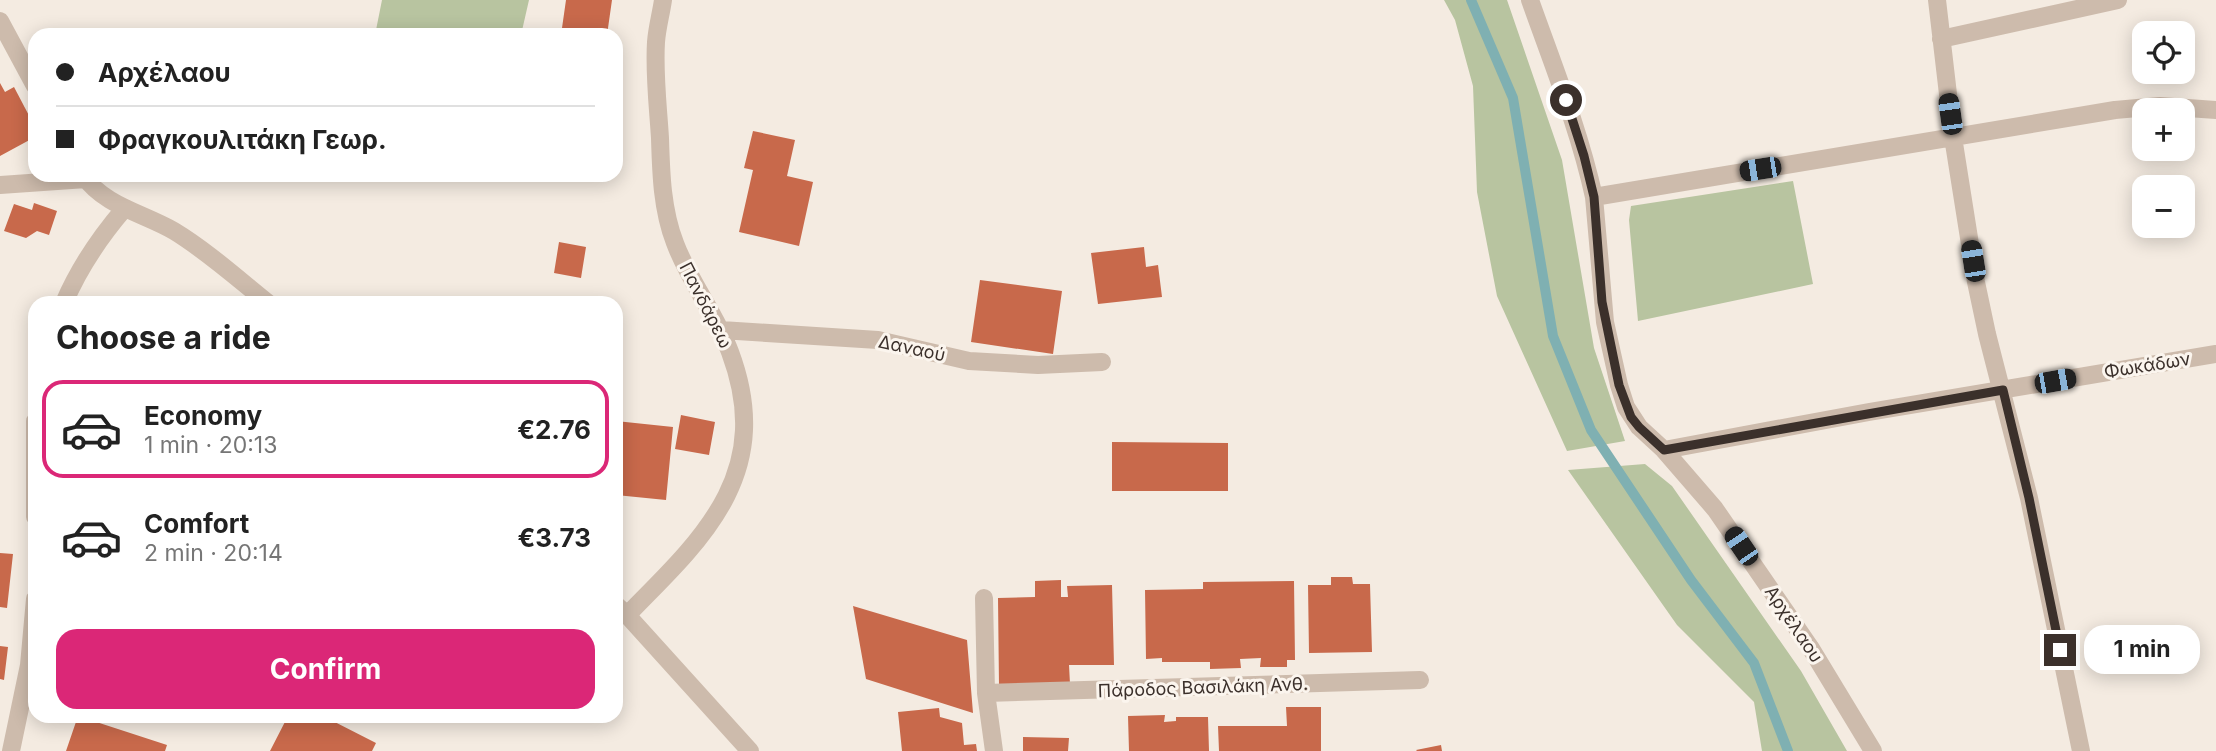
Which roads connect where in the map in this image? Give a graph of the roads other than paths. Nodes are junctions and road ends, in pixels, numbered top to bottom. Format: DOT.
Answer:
graph roads {
  1 [pos="663,0"];
  2 [pos="1530,0"];
  3 [pos="1937,0"];
  4 [pos="2119,0"];
  5 [pos="0,21"];
  6 [pos="1941,39"];
  7 [pos="28,73"];
  8 [pos="2216,110"];
  9 [pos="1953,137"];
  10 [pos="32,182"];
  11 [pos="90,182"];
  12 [pos="0,185"];
  13 [pos="1594,197"];
  14 [pos="124,209"];
  15 [pos="67,296"];
  16 [pos="259,296"];
  17 [pos="721,330"];
  18 [pos="2216,354"];
  19 [pos="1102,362"];
  20 [pos="2003,390"];
  21 [pos="1664,450"];
  22 [pos="984,598"];
  23 [pos="623,609"];
  24 [pos="623,611"];
  25 [pos="28,670"];
  26 [pos="1420,680"];
  27 [pos="986,693"];
  28 [pos="11,751"];
  29 [pos="750,751"];
  30 [pos="994,751"];
  31 [pos="1873,751"];
  32 [pos="2081,751"];
  1 -- 17 [label="street, Πανδάρεω"];
  2 -- 13 [label="street, Αρχέλαου"];
  3 -- 6 [label="street"];
  4 -- 6 [label="street"];
  5 -- 7 [label="street"];
  6 -- 9 [label="street"];
  8 -- 9 [label="street"];
  9 -- 13 [label="street"];
  9 -- 20 [label="street"];
  10 -- 12 [label="street"];
  11 -- 14 [label="street"];
  13 -- 21 [label="street, Αρχέλαου"];
  14 -- 15 [label="street"];
  14 -- 16 [label="street"];
  17 -- 19 [label="street, Δαναού"];
  17 -- 23 [label="street, Πανδάρεω"];
  18 -- 20 [label="street, Φωκάδων"];
  20 -- 21 [label="street, Φωκάδων"];
  20 -- 32 [label="street"];
  21 -- 31 [label="street, Αρχέλαου"];
  22 -- 27 [label="street"];
  24 -- 29 [label="street"];
  25 -- 28 [label="street"];
  26 -- 27 [label="street, Πάροδος Βασιλάκη Ανθ."];
  27 -- 30 [label="street"];
}
